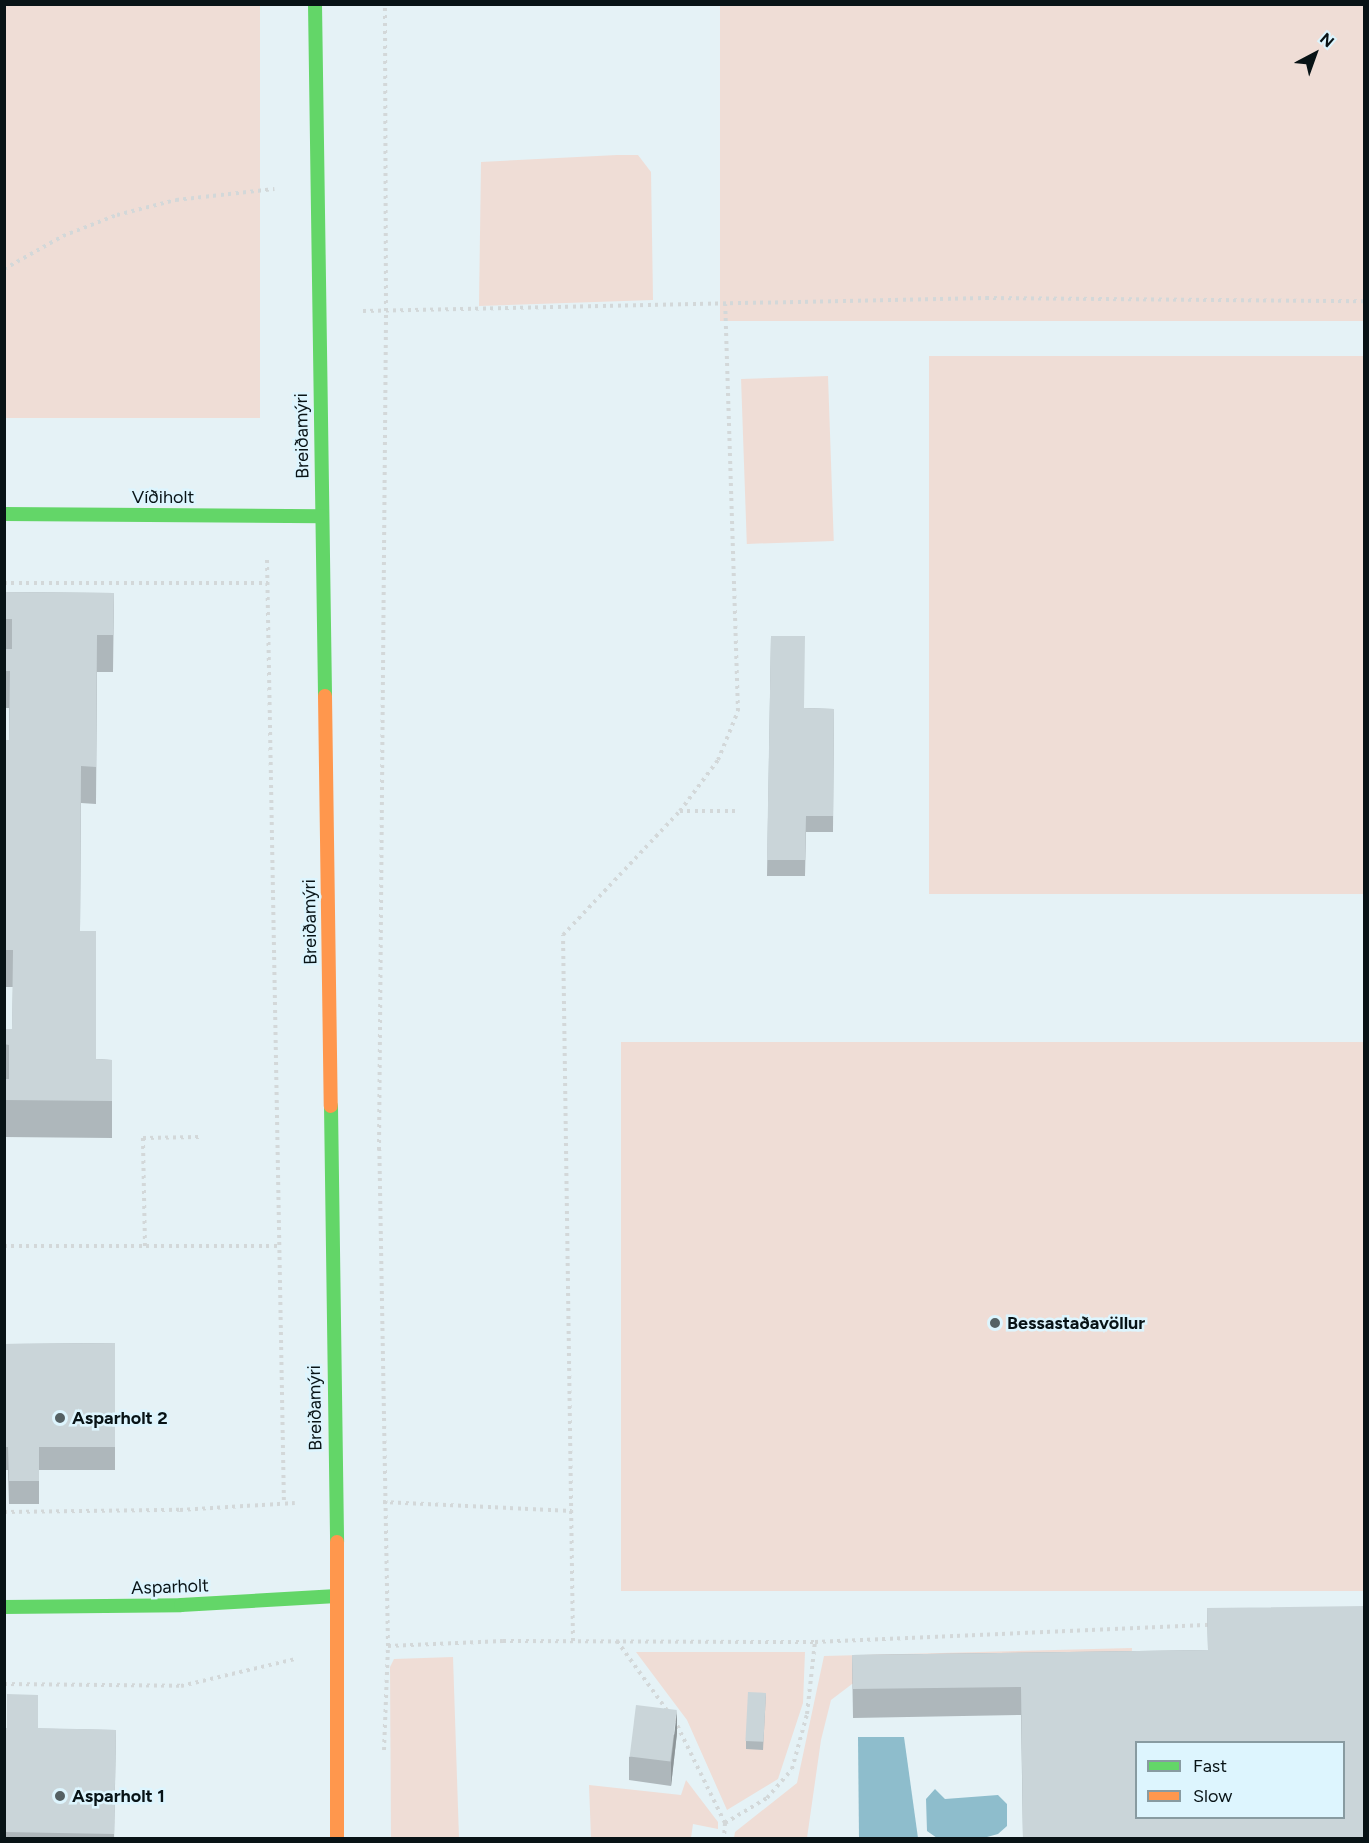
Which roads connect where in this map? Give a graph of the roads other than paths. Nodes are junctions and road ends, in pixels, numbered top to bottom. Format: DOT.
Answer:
graph roads {
  1 [pos="315,4"];
  2 [pos="4,514"];
  3 [pos="322,516"];
  4 [pos="337,1596"];
  5 [pos="4,1607"];
  6 [pos="337,1839"];
  1 -- 3 [label="street, Breiðamýri"];
  2 -- 3 [label="street, Víðiholt"];
  3 -- 4 [label="street, Breiðamýri"];
  4 -- 5 [label="street, Asparholt"];
  4 -- 6 [label="street, Breiðamýri"];
}
